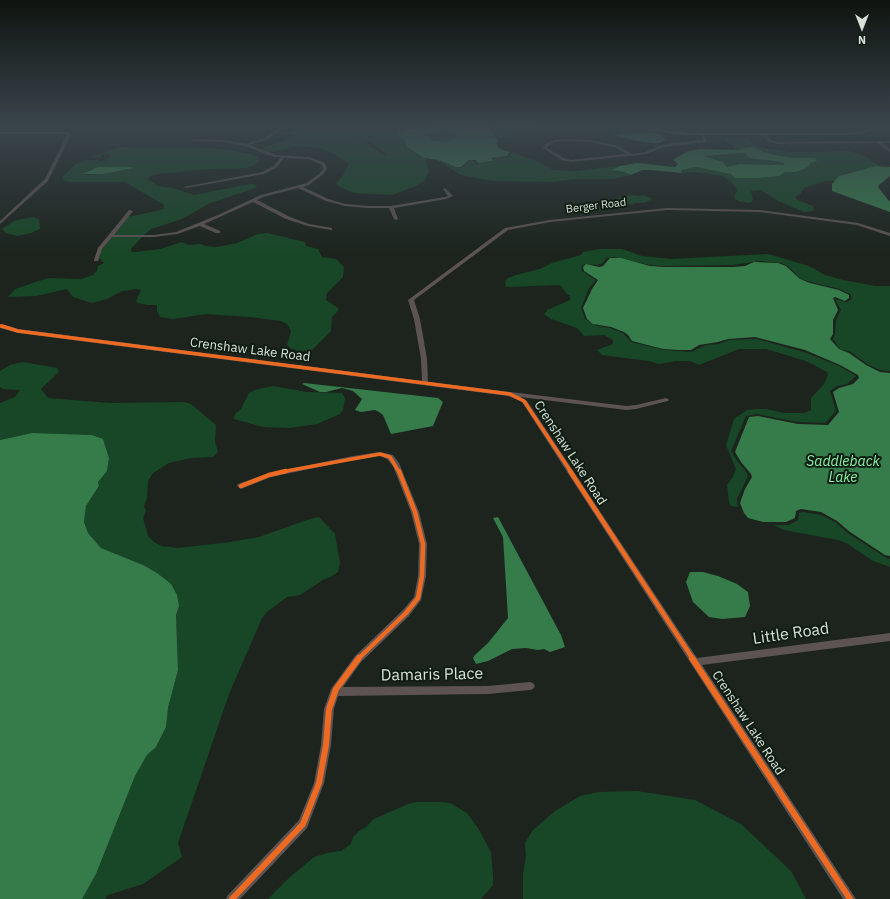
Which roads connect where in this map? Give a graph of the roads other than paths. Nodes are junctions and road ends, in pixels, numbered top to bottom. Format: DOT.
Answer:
graph roads {
  1 [pos="52,169"];
  2 [pos="271,169"];
  3 [pos="325,169"];
  4 [pos="186,187"];
  5 [pos="300,187"];
  6 [pos="445,189"];
  7 [pos="253,200"];
  8 [pos="391,206"];
  9 [pos="131,211"];
  10 [pos="396,219"];
  11 [pos="0,223"];
  12 [pos="200,224"];
  13 [pos="330,228"];
  14 [pos="218,232"];
  15 [pos="890,235"];
  16 [pos="110,236"];
  17 [pos="96,260"];
  18 [pos="0,326"];
  19 [pos="425,383"];
  20 [pos="510,394"];
  21 [pos="666,400"];
  22 [pos="240,486"];
  23 [pos="890,637"];
  24 [pos="696,662"];
  25 [pos="530,686"];
  26 [pos="335,692"];
  27 [pos="232,899"];
  28 [pos="850,899"];
  1 -- 11 [label="street"];
  2 -- 4 [label="street"];
  3 -- 5 [label="street"];
  5 -- 7 [label="street"];
  5 -- 8 [label="street"];
  6 -- 8 [label="street"];
  7 -- 12 [label="street"];
  7 -- 13 [label="street"];
  8 -- 10 [label="street"];
  9 -- 16 [label="street"];
  12 -- 14 [label="street"];
  12 -- 16 [label="street"];
  15 -- 19 [label="street, Berger Road"];
  16 -- 17 [label="street"];
  18 -- 19 [label="street, Crenshaw Lake Road"];
  19 -- 20 [label="street, Crenshaw Lake Road"];
  20 -- 21 [label="street"];
  20 -- 24 [label="street, Crenshaw Lake Road"];
  22 -- 26 [label="street"];
  23 -- 24 [label="street, Little Road"];
  24 -- 28 [label="street, Crenshaw Lake Road"];
  25 -- 26 [label="street, Damaris Place"];
  26 -- 27 [label="street"];
}
